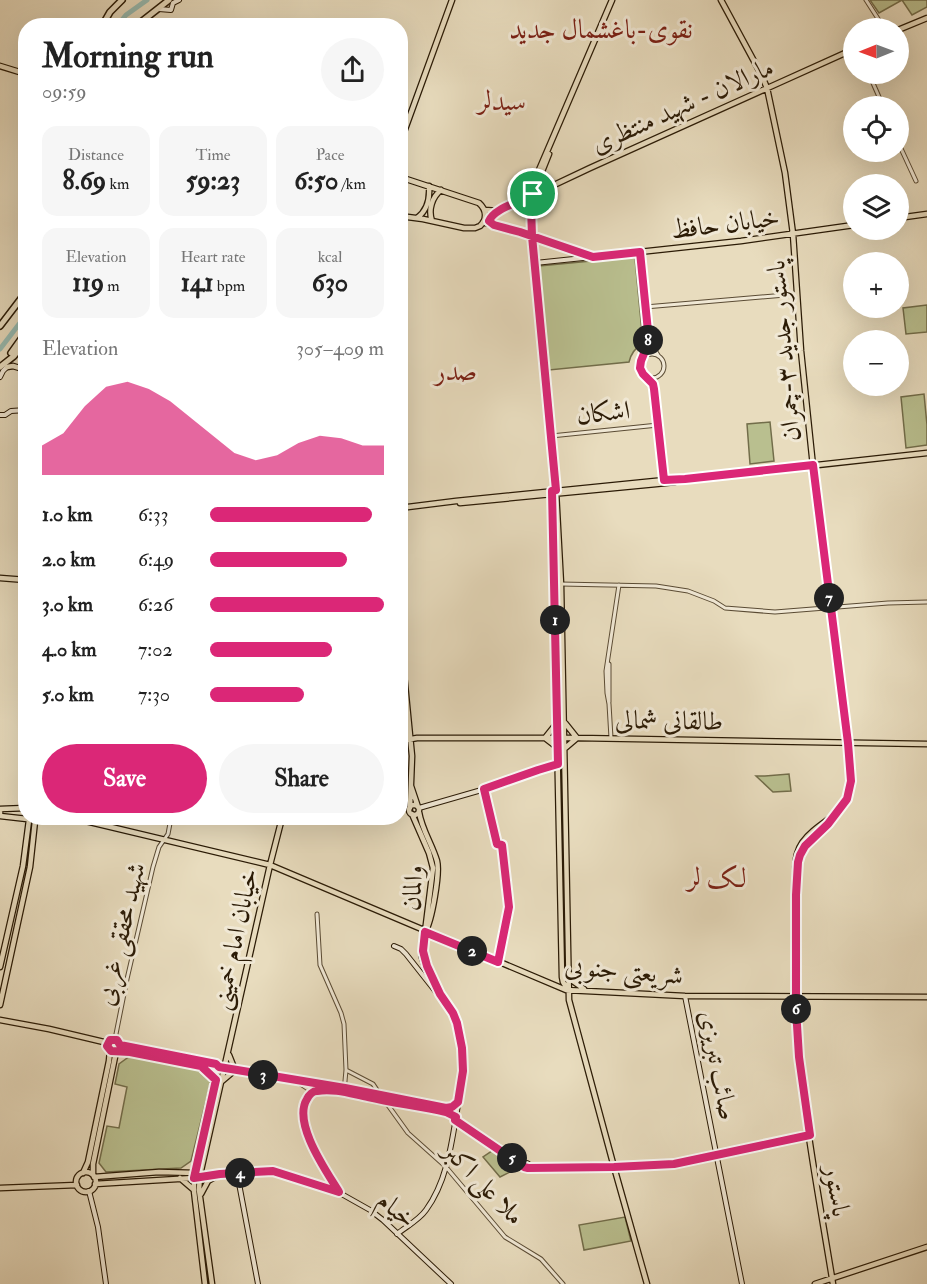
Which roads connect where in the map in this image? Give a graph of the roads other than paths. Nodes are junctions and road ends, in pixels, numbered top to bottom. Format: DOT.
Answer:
graph roads {
  1 [pos="122,0"];
  2 [pos="169,0"];
  3 [pos="179,0"];
  4 [pos="452,0"];
  5 [pos="614,0"];
  6 [pos="719,0"];
  7 [pos="866,0"];
  8 [pos="158,9"];
  9 [pos="106,18"];
  10 [pos="147,18"];
  11 [pos="878,18"];
  12 [pos="927,18"];
  13 [pos="909,25"];
  14 [pos="843,54"];
  15 [pos="0,66"];
  16 [pos="18,72"];
  17 [pos="766,90"];
  18 [pos="408,121"];
  19 [pos="907,162"];
  20 [pos="408,179"];
  21 [pos="916,181"];
  22 [pos="429,186"];
  23 [pos="441,190"];
  24 [pos="531,196"];
  25 [pos="485,210"];
  26 [pos="499,211"];
  27 [pos="927,214"];
  28 [pos="909,216"];
  29 [pos="408,217"];
  30 [pos="417,218"];
  31 [pos="432,221"];
  32 [pos="483,222"];
  33 [pos="494,225"];
  34 [pos="843,227"];
  35 [pos="793,234"];
  36 [pos="532,236"];
  37 [pos="640,252"];
  38 [pos="593,257"];
  39 [pos="535,263"];
  40 [pos="797,294"];
  41 [pos="18,302"];
  42 [pos="645,307"];
  43 [pos="0,326"];
  44 [pos="649,341"];
  45 [pos="18,343"];
  46 [pos="18,352"];
  47 [pos="11,353"];
  48 [pos="658,355"];
  49 [pos="642,358"];
  50 [pos="7,367"];
  51 [pos="0,368"];
  52 [pos="18,368"];
  53 [pos="661,373"];
  54 [pos="646,376"];
  55 [pos="0,377"];
  56 [pos="654,389"];
  57 [pos="18,411"];
  58 [pos="0,415"];
  59 [pos="658,425"];
  60 [pos="551,436"];
  61 [pos="927,453"];
  62 [pos="813,465"];
  63 [pos="664,480"];
  64 [pos="681,480"];
  65 [pos="554,492"];
  66 [pos="408,508"];
  67 [pos="554,550"];
  68 [pos="560,550"];
  69 [pos="0,578"];
  70 [pos="18,579"];
  71 [pos="561,584"];
  72 [pos="619,585"];
  73 [pos="927,602"];
  74 [pos="830,607"];
  75 [pos="408,707"];
  76 [pos="564,721"];
  77 [pos="557,723"];
  78 [pos="410,726"];
  79 [pos="408,729"];
  80 [pos="411,738"];
  81 [pos="545,738"];
  82 [pos="558,738"];
  83 [pos="565,738"];
  84 [pos="577,738"];
  85 [pos="611,738"];
  86 [pos="408,739"];
  87 [pos="848,743"];
  88 [pos="927,744"];
  89 [pos="408,747"];
  90 [pos="558,748"];
  91 [pos="564,749"];
  92 [pos="412,756"];
  93 [pos="558,764"];
  94 [pos="411,783"];
  95 [pos="484,789"];
  96 [pos="18,808"];
  97 [pos="410,808"];
  98 [pos="0,809"];
  99 [pos="418,809"];
  100 [pos="412,814"];
  101 [pos="0,815"];
  102 [pos="18,816"];
  103 [pos="29,825"];
  104 [pos="30,825"];
  105 [pos="103,825"];
  106 [pos="170,825"];
  107 [pos="280,825"];
  108 [pos="164,839"];
  109 [pos="270,865"];
  110 [pos="19,887"];
  111 [pos="26,888"];
  112 [pos="430,911"];
  113 [pos="317,914"];
  114 [pos="425,932"];
  115 [pos="394,946"];
  116 [pos="423,951"];
  117 [pos="498,962"];
  118 [pos="0,967"];
  119 [pos="568,970"];
  120 [pos="430,983"];
  121 [pos="568,990"];
  122 [pos="587,990"];
  123 [pos="440,994"];
  124 [pos="685,996"];
  125 [pos="796,997"];
  126 [pos="927,997"];
  127 [pos="0,1005"];
  128 [pos="0,1021"];
  129 [pos="115,1039"];
  130 [pos="120,1045"];
  131 [pos="108,1046"];
  132 [pos="117,1051"];
  133 [pos="228,1054"];
  134 [pos="201,1066"];
  135 [pos="219,1067"];
  136 [pos="225,1068"];
  137 [pos="235,1070"];
  138 [pos="346,1070"];
  139 [pos="216,1080"];
  140 [pos="294,1080"];
  141 [pos="222,1081"];
  142 [pos="314,1083"];
  143 [pos="309,1089"];
  144 [pos="344,1090"];
  145 [pos="315,1091"];
  146 [pos="381,1096"];
  147 [pos="104,1100"];
  148 [pos="385,1101"];
  149 [pos="458,1102"];
  150 [pos="444,1109"];
  151 [pos="456,1116"];
  152 [pos="810,1135"];
  153 [pos="717,1156"];
  154 [pos="197,1161"];
  155 [pos="446,1167"];
  156 [pos="614,1167"];
  157 [pos="83,1173"];
  158 [pos="184,1173"];
  159 [pos="237,1173"];
  160 [pos="220,1174"];
  161 [pos="194,1175"];
  162 [pos="200,1175"];
  163 [pos="93,1176"];
  164 [pos="180,1178"];
  165 [pos="95,1184"];
  166 [pos="76,1185"];
  167 [pos="0,1188"];
  168 [pos="194,1190"];
  169 [pos="89,1191"];
  170 [pos="339,1192"];
  171 [pos="200,1197"];
  172 [pos="397,1234"];
  173 [pos="927,1247"];
  174 [pos="442,1276"];
  175 [pos="832,1278"];
  176 [pos="106,1284"];
  177 [pos="205,1284"];
  178 [pos="212,1284"];
  179 [pos="258,1284"];
  180 [pos="443,1284"];
  181 [pos="452,1284"];
  182 [pos="563,1284"];
  183 [pos="647,1284"];
  184 [pos="742,1284"];
  185 [pos="815,1284"];
  186 [pos="833,1284"];
  1 -- 9 [label="highway"];
  2 -- 8 [label="highway"];
  3 -- 8 [label="main road"];
  4 -- 18 [label="main road"];
  5 -- 24 [label="main road"];
  6 -- 17 [label="main road, پاستور جدید ۳-چمران"];
  7 -- 11 [label="street"];
  8 -- 10 [label="highway"];
  12 -- 13 [label="main road"];
  14 -- 17 [label="main road, مارالان - شهید منتظری"];
  15 -- 16 [label="main road"];
  17 -- 24 [label="main road, مارالان - شهید منتظری"];
  17 -- 35 [label="main road, پاستور جدید ۳-چمران"];
  19 -- 21 [label="street"];
  20 -- 22 [label="main road"];
  22 -- 23 [label="main road"];
  22 -- 30 [label="main road"];
  23 -- 25 [label="main road"];
  23 -- 31 [label="main road"];
  24 -- 26 [label="main road, مارالان - شهید منتظری"];
  24 -- 36 [label="main road"];
  25 -- 26 [label="main road"];
  25 -- 32 [label="main road"];
  26 -- 33 [label="main road"];
  27 -- 28 [label="main road"];
  29 -- 30 [label="main road"];
  30 -- 31 [label="main road"];
  31 -- 32 [label="main road"];
  32 -- 33 [label="main road, خیابان حافظ"];
  33 -- 36 [label="main road, خیابان حافظ"];
  34 -- 35 [label="main road, خیابان حافظ"];
  35 -- 37 [label="main road, خیابان حافظ"];
  35 -- 40 [label="main road, پاستور جدید ۳-چمران"];
  36 -- 38 [label="main road, خیابان حافظ"];
  36 -- 39 [label="main road"];
  37 -- 38 [label="main road, خیابان حافظ"];
  37 -- 42 [label="street"];
  38 -- 39 [label="main road"];
  39 -- 60 [label="main road"];
  40 -- 42 [label="street"];
  40 -- 62 [label="main road, پاستور جدید ۳-چمران"];
  41 -- 43 [label="highway"];
  42 -- 44 [label="street"];
  44 -- 48 [label="street"];
  44 -- 49 [label="street"];
  45 -- 47 [label="highway"];
  46 -- 51 [label="highway"];
  48 -- 49 [label="street"];
  48 -- 53 [label="street"];
  49 -- 54 [label="street"];
  50 -- 52 [label="main road"];
  50 -- 55 [label="main road"];
  53 -- 54 [label="street"];
  53 -- 56 [label="street"];
  54 -- 56 [label="street"];
  56 -- 59 [label="street"];
  57 -- 58 [label="main road"];
  59 -- 60 [label="street, اشکان"];
  59 -- 63 [label="street"];
  60 -- 65 [label="main road"];
  61 -- 62 [label="main road"];
  62 -- 64 [label="main road"];
  62 -- 74 [label="main road, پاستور جدید ۳-چمران"];
  63 -- 64 [label="main road"];
  63 -- 65 [label="main road"];
  64 -- 65 [label="main road"];
  65 -- 66 [label="main road"];
  65 -- 67 [label="main road"];
  65 -- 68 [label="main road"];
  67 -- 68 [label="main road"];
  67 -- 77 [label="main road"];
  68 -- 71 [label="main road"];
  69 -- 70 [label="main road"];
  71 -- 72 [label="street"];
  71 -- 76 [label="main road"];
  72 -- 74 [label="street"];
  72 -- 85 [label="street"];
  73 -- 74 [label="street"];
  74 -- 87 [label="main road, پاستور جدید ۳-چمران"];
  75 -- 78 [label="main road"];
  76 -- 83 [label="main road"];
  76 -- 84 [label="main road"];
  77 -- 81 [label="main road"];
  77 -- 82 [label="main road"];
  78 -- 79 [label="main road"];
  78 -- 80 [label="main road"];
  80 -- 81 [label="main road, طالقانی شمالی"];
  80 -- 86 [label="main road, طالقانی شمالی"];
  80 -- 92 [label="main road"];
  81 -- 82 [label="main road, طالقانی شمالی"];
  81 -- 90 [label="main road"];
  82 -- 83 [label="main road, طالقانی شمالی"];
  82 -- 90 [label="main road"];
  83 -- 84 [label="main road, طالقانی شمالی"];
  83 -- 91 [label="main road"];
  84 -- 85 [label="main road, طالقانی شمالی"];
  84 -- 91 [label="main road"];
  85 -- 87 [label="main road, طالقانی شمالی"];
  87 -- 88 [label="main road, طالقانی شمالی"];
  87 -- 125 [label="main road, پاستور"];
  89 -- 92 [label="main road"];
  90 -- 93 [label="main road"];
  91 -- 119 [label="main road"];
  92 -- 94 [label="main road"];
  93 -- 95 [label="main road"];
  93 -- 121 [label="main road"];
  94 -- 97 [label="main road"];
  94 -- 99 [label="main road, والمان"];
  95 -- 99 [label="main road"];
  95 -- 117 [label="street"];
  96 -- 98 [label="main road"];
  97 -- 99 [label="main road"];
  97 -- 100 [label="main road"];
  98 -- 101 [label="main road"];
  99 -- 100 [label="main road"];
  99 -- 112 [label="main road, والمان"];
  100 -- 112 [label="main road, والمان"];
  101 -- 102 [label="main road"];
  103 -- 110 [label="main road"];
  104 -- 111 [label="main road"];
  105 -- 108 [label="main road, شریعتی جنوبی"];
  106 -- 108 [label="street, شهید محققی غربی"];
  107 -- 109 [label="main road, خیابان امام خمینی"];
  108 -- 109 [label="main road, شریعتی جنوبی"];
  108 -- 129 [label="street, شهید محققی غربی"];
  109 -- 114 [label="main road, شریعتی جنوبی"];
  109 -- 133 [label="main road, خیابان امام خمینی"];
  110 -- 111 [label="main road"];
  110 -- 118 [label="main road"];
  111 -- 127 [label="main road"];
  112 -- 114 [label="main road, والمان"];
  113 -- 138 [label="street"];
  114 -- 116 [label="main road, والمان"];
  114 -- 117 [label="main road, شریعتی جنوبی"];
  115 -- 120 [label="main road"];
  116 -- 120 [label="main road, والمان"];
  116 -- 123 [label="main road, والمان"];
  117 -- 121 [label="main road, شریعتی جنوبی"];
  119 -- 121 [label="main road"];
  119 -- 122 [label="main road"];
  120 -- 123 [label="main road"];
  121 -- 122 [label="main road, شریعتی جنوبی"];
  121 -- 156 [label="main road"];
  122 -- 124 [label="main road, شریعتی جنوبی"];
  123 -- 149 [label="main road"];
  124 -- 125 [label="main road, شریعتی جنوبی"];
  124 -- 153 [label="main road, صائب تبریزی"];
  125 -- 126 [label="main road, شریعتی جنوبی"];
  125 -- 152 [label="main road, پاستور"];
  128 -- 131 [label="main road"];
  129 -- 130 [label="main road"];
  129 -- 131 [label="main road"];
  130 -- 132 [label="main road"];
  130 -- 135 [label="main road"];
  131 -- 132 [label="main road"];
  131 -- 147 [label="main road"];
  132 -- 134 [label="main road"];
  132 -- 147 [label="main road"];
  133 -- 136 [label="main road, خیابان امام خمینی"];
  133 -- 137 [label="main road"];
  134 -- 135 [label="main road"];
  134 -- 139 [label="main road"];
  135 -- 136 [label="main road"];
  135 -- 139 [label="main road"];
  136 -- 137 [label="main road"];
  136 -- 141 [label="main road, خیابان امام خمینی"];
  137 -- 140 [label="main road"];
  137 -- 141 [label="main road"];
  138 -- 144 [label="street"];
  138 -- 146 [label="street"];
  139 -- 154 [label="main road"];
  140 -- 142 [label="street"];
  140 -- 143 [label="street"];
  141 -- 162 [label="main road, خیابان امام خمینی"];
  142 -- 143 [label="street"];
  142 -- 144 [label="street"];
  142 -- 145 [label="street"];
  143 -- 145 [label="street"];
  144 -- 145 [label="street"];
  144 -- 146 [label="street"];
  144 -- 148 [label="street"];
  145 -- 170 [label="street"];
  146 -- 150 [label="street"];
  147 -- 157 [label="main road"];
  147 -- 163 [label="main road"];
  148 -- 150 [label="street"];
  148 -- 155 [label="street, ملا علی اکبر"];
  149 -- 150 [label="street"];
  149 -- 151 [label="main road"];
  150 -- 151 [label="street"];
  151 -- 155 [label="main road"];
  151 -- 156 [label="main road"];
  152 -- 153 [label="main road"];
  152 -- 175 [label="main road, پاستور"];
  153 -- 156 [label="main road"];
  153 -- 184 [label="main road, صائب تبریزی"];
  154 -- 158 [label="main road"];
  154 -- 161 [label="main road"];
  155 -- 172 [label="main road"];
  155 -- 182 [label="street, ملا علی اکبر"];
  156 -- 183 [label="main road"];
  157 -- 163 [label="main road"];
  157 -- 166 [label="main road"];
  158 -- 161 [label="main road"];
  158 -- 163 [label="main road"];
  159 -- 160 [label="main road, خیام"];
  159 -- 170 [label="main road, خیام"];
  159 -- 179 [label="main road"];
  160 -- 162 [label="main road, خیام"];
  160 -- 171 [label="main road"];
  161 -- 162 [label="main road"];
  161 -- 164 [label="main road"];
  161 -- 168 [label="main road"];
  162 -- 171 [label="main road, خیابان امام خمینی"];
  163 -- 165 [label="main road"];
  164 -- 165 [label="main road"];
  164 -- 168 [label="main road"];
  165 -- 169 [label="main road"];
  166 -- 167 [label="main road"];
  166 -- 169 [label="main road"];
  168 -- 177 [label="main road"];
  169 -- 176 [label="main road"];
  170 -- 172 [label="main road, خیام"];
  171 -- 178 [label="main road, خیابان امام خمینی"];
  172 -- 174 [label="main road, خیام"];
  173 -- 175 [label="main road"];
  174 -- 180 [label="street"];
  174 -- 181 [label="main road, خیام"];
  175 -- 185 [label="main road"];
  175 -- 186 [label="main road, پاستور"];
}
